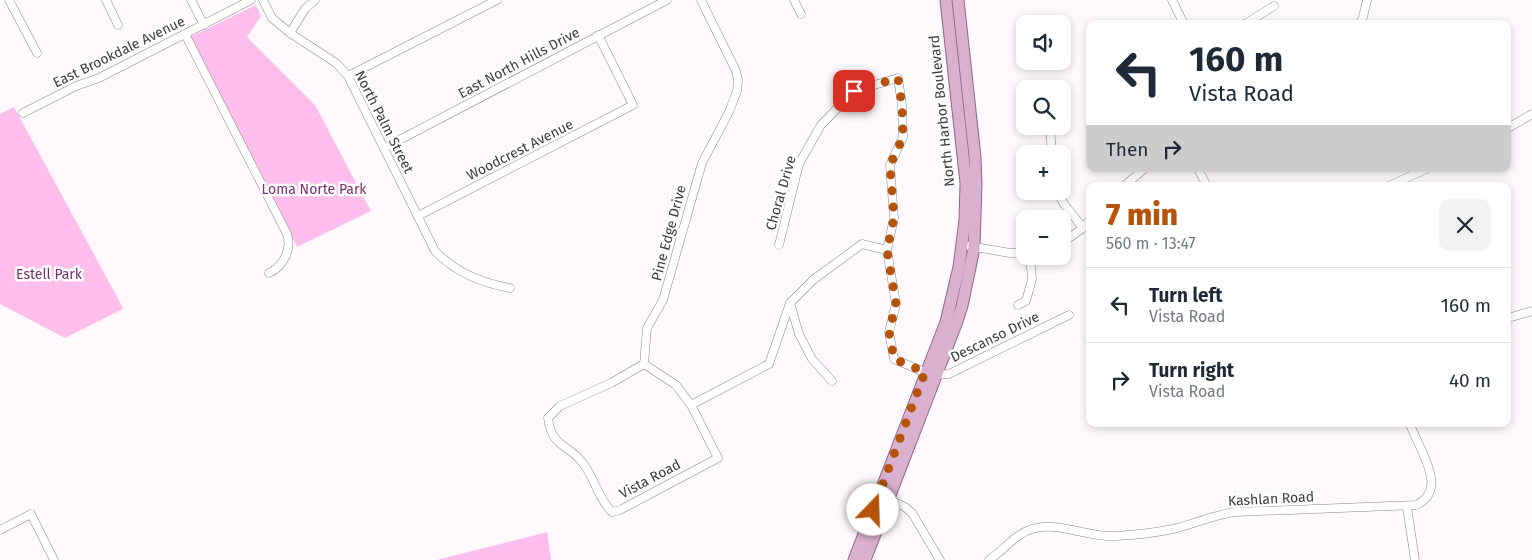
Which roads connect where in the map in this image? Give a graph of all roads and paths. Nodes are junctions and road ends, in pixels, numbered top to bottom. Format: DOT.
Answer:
graph roads {
  1 [pos="9,0"];
  2 [pos="106,0"];
  3 [pos="191,0"];
  4 [pos="251,0"];
  5 [pos="263,0"];
  6 [pos="315,0"];
  7 [pos="497,0"];
  8 [pos="667,0"];
  9 [pos="701,0"];
  10 [pos="794,0"];
  11 [pos="946,0"];
  12 [pos="958,0"];
  13 [pos="1172,0"];
  14 [pos="1367,0"];
  15 [pos="1274,6"];
  16 [pos="802,14"];
  17 [pos="1182,20"];
  18 [pos="1251,20"];
  19 [pos="1362,20"];
  20 [pos="204,24"];
  21 [pos="118,25"];
  22 [pos="290,33"];
  23 [pos="185,34"];
  24 [pos="598,35"];
  25 [pos="36,53"];
  26 [pos="348,76"];
  27 [pos="23,113"];
  28 [pos="1532,114"];
  29 [pos="1511,126"];
  30 [pos="384,148"];
  31 [pos="1140,172"];
  32 [pos="1419,172"];
  33 [pos="1129,182"];
  34 [pos="1398,182"];
  35 [pos="1062,200"];
  36 [pos="418,216"];
  37 [pos="1086,225"];
  38 [pos="1083,228"];
  39 [pos="1071,237"];
  40 [pos="779,245"];
  41 [pos="962,245"];
  42 [pos="974,248"];
  43 [pos="887,250"];
  44 [pos="1016,253"];
  45 [pos="1031,265"];
  46 [pos="269,273"];
  47 [pos="510,288"];
  48 [pos="790,303"];
  49 [pos="1018,305"];
  50 [pos="1532,311"];
  51 [pos="1070,315"];
  52 [pos="1511,317"];
  53 [pos="644,364"];
  54 [pos="931,374"];
  55 [pos="832,381"];
  56 [pos="691,405"];
  57 [pos="1411,427"];
  58 [pos="884,497"];
  59 [pos="1407,507"];
  60 [pos="0,530"];
  61 [pos="54,560"];
  62 [pos="854,560"];
  63 [pos="865,560"];
  64 [pos="940,560"];
  65 [pos="989,560"];
  66 [pos="1415,560"];
  1 -- 25 [label="street"];
  2 -- 21 [label="street"];
  3 -- 20 [label="street"];
  4 -- 20 [label="street, East Brookdale Avenue"];
  5 -- 22 [label="street, North Palm Street"];
  6 -- 22 [label="street"];
  7 -- 26 [label="street"];
  8 -- 24 [label="street, East North Hills Drive"];
  9 -- 53 [label="street, Pine Edge Drive"];
  10 -- 16 [label="street"];
  11 -- 41 [label="main road, North Harbor Boulevard"];
  12 -- 42 [label="main road, North Harbor Boulevard"];
  13 -- 17 [label="street"];
  14 -- 19 [label="street"];
  15 -- 18 [label="street"];
  20 -- 23 [label="street, East Brookdale Avenue"];
  22 -- 26 [label="street, North Palm Street"];
  23 -- 27 [label="street, East Brookdale Avenue"];
  23 -- 46 [label="street"];
  24 -- 30 [label="street, East North Hills Drive"];
  24 -- 36 [label="street, Woodcrest Avenue"];
  26 -- 30 [label="street, North Palm Street"];
  28 -- 29 [label="street"];
  30 -- 36 [label="street, North Palm Street"];
  31 -- 33 [label="street"];
  32 -- 34 [label="street"];
  35 -- 38 [label="street"];
  36 -- 47 [label="street, North Palm Street"];
  37 -- 38 [label="street"];
  38 -- 39 [label="street"];
  40 -- 43 [label="street, Choral Drive"];
  41 -- 42 [label="street"];
  41 -- 54 [label="main road, North Harbor Boulevard"];
  42 -- 44 [label="street"];
  42 -- 54 [label="main road, North Harbor Boulevard"];
  43 -- 48 [label="street"];
  43 -- 54 [label="street"];
  45 -- 49 [label="street"];
  48 -- 55 [label="street"];
  48 -- 56 [label="street"];
  50 -- 52 [label="street"];
  51 -- 54 [label="street, Descanso Drive"];
  53 -- 56 [label="street, Vista Road"];
  53 -- 56 [label="street, Vista Road"];
  54 -- 58 [label="main road, North Harbor Boulevard"];
  57 -- 59 [label="street, Kashlan Road"];
  58 -- 62 [label="main road, North Harbor Boulevard"];
  58 -- 63 [label="main road, North Harbor Boulevard"];
  58 -- 64 [label="street"];
  59 -- 65 [label="street, Kashlan Road"];
  59 -- 66 [label="street"];
  60 -- 61 [label="street"];
}
